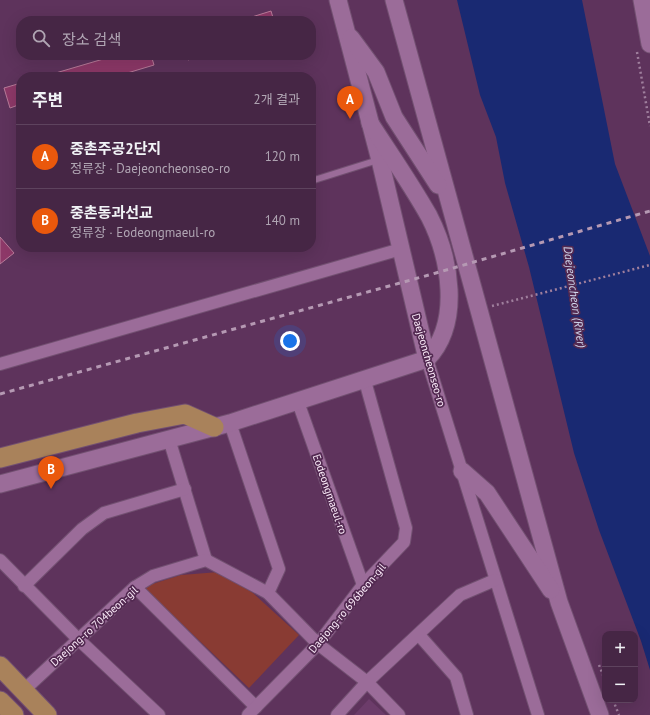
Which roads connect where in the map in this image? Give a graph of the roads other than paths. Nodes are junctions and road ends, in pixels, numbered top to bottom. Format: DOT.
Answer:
graph roads {
  1 [pos="338,0"];
  2 [pos="394,0"];
  3 [pos="642,0"];
  4 [pos="345,29"];
  5 [pos="643,45"];
  6 [pos="370,123"];
  7 [pos="380,160"];
  8 [pos="316,179"];
  9 [pos="449,202"];
  10 [pos="400,249"];
  11 [pos="427,359"];
  12 [pos="0,364"];
  13 [pos="365,381"];
  14 [pos="298,402"];
  15 [pos="222,425"];
  16 [pos="169,438"];
  17 [pos="0,458"];
  18 [pos="462,471"];
  19 [pos="0,484"];
  20 [pos="184,489"];
  21 [pos="0,560"];
  22 [pos="206,560"];
  23 [pos="494,580"];
  24 [pos="363,585"];
  25 [pos="24,586"];
  26 [pos="135,587"];
  27 [pos="268,594"];
  28 [pos="559,602"];
  29 [pos="419,635"];
  30 [pos="78,639"];
  31 [pos="318,644"];
  32 [pos="0,666"];
  33 [pos="0,680"];
  34 [pos="367,682"];
  35 [pos="24,690"];
  36 [pos="0,701"];
  37 [pos="0,705"];
  38 [pos="252,711"];
  39 [pos="11,715"];
  40 [pos="14,715"];
  41 [pos="35,715"];
  42 [pos="47,715"];
  43 [pos="159,715"];
  44 [pos="337,715"];
  45 [pos="399,715"];
  46 [pos="466,715"];
  47 [pos="538,715"];
  48 [pos="600,715"];
  1 -- 4 [label="main road, Daejeoncheonseo-ro"];
  2 -- 9 [label="main road"];
  3 -- 5 [label="main road"];
  4 -- 6 [label="main road, Daejeoncheonseo-ro"];
  4 -- 9 [label="main road"];
  6 -- 7 [label="main road, Daejeoncheonseo-ro"];
  6 -- 11 [label="main road"];
  7 -- 8 [label="lane"];
  7 -- 10 [label="main road, Daejeoncheonseo-ro"];
  9 -- 28 [label="main road"];
  10 -- 11 [label="main road, Daejeoncheonseo-ro"];
  10 -- 12 [label="street"];
  11 -- 13 [label="main road"];
  11 -- 18 [label="street, Daejeoncheonseo-ro"];
  13 -- 14 [label="main road"];
  13 -- 24 [label="street, Daejong-ro 696beon-gil"];
  14 -- 15 [label="main road"];
  14 -- 24 [label="street, Eodeongmaeul-ro"];
  15 -- 16 [label="main road"];
  15 -- 17 [label="main road"];
  15 -- 27 [label="street"];
  16 -- 19 [label="main road"];
  16 -- 20 [label="street"];
  18 -- 23 [label="street, Daejeoncheonseo-ro"];
  18 -- 28 [label="main road"];
  20 -- 22 [label="street"];
  20 -- 25 [label="street"];
  21 -- 25 [label="street"];
  22 -- 26 [label="street, Daejong-ro 704beon-gil"];
  22 -- 27 [label="street"];
  23 -- 29 [label="street"];
  23 -- 47 [label="street, Daejeoncheonseo-ro"];
  24 -- 31 [label="street, Daejong-ro 696beon-gil"];
  25 -- 30 [label="street"];
  26 -- 30 [label="street, Daejong-ro 704beon-gil"];
  26 -- 38 [label="street, Daejong-ro 696beon-gil"];
  27 -- 31 [label="street"];
  28 -- 48 [label="main road"];
  29 -- 34 [label="street"];
  29 -- 46 [label="street"];
  30 -- 35 [label="street, Daejong-ro 704beon-gil"];
  30 -- 43 [label="street"];
  31 -- 34 [label="street"];
  31 -- 38 [label="street, Daejong-ro 696beon-gil"];
  32 -- 35 [label="main road"];
  33 -- 41 [label="main road"];
  34 -- 44 [label="street"];
  34 -- 45 [label="street"];
  35 -- 42 [label="main road"];
  36 -- 40 [label="main road"];
  37 -- 39 [label="main road"];
}
